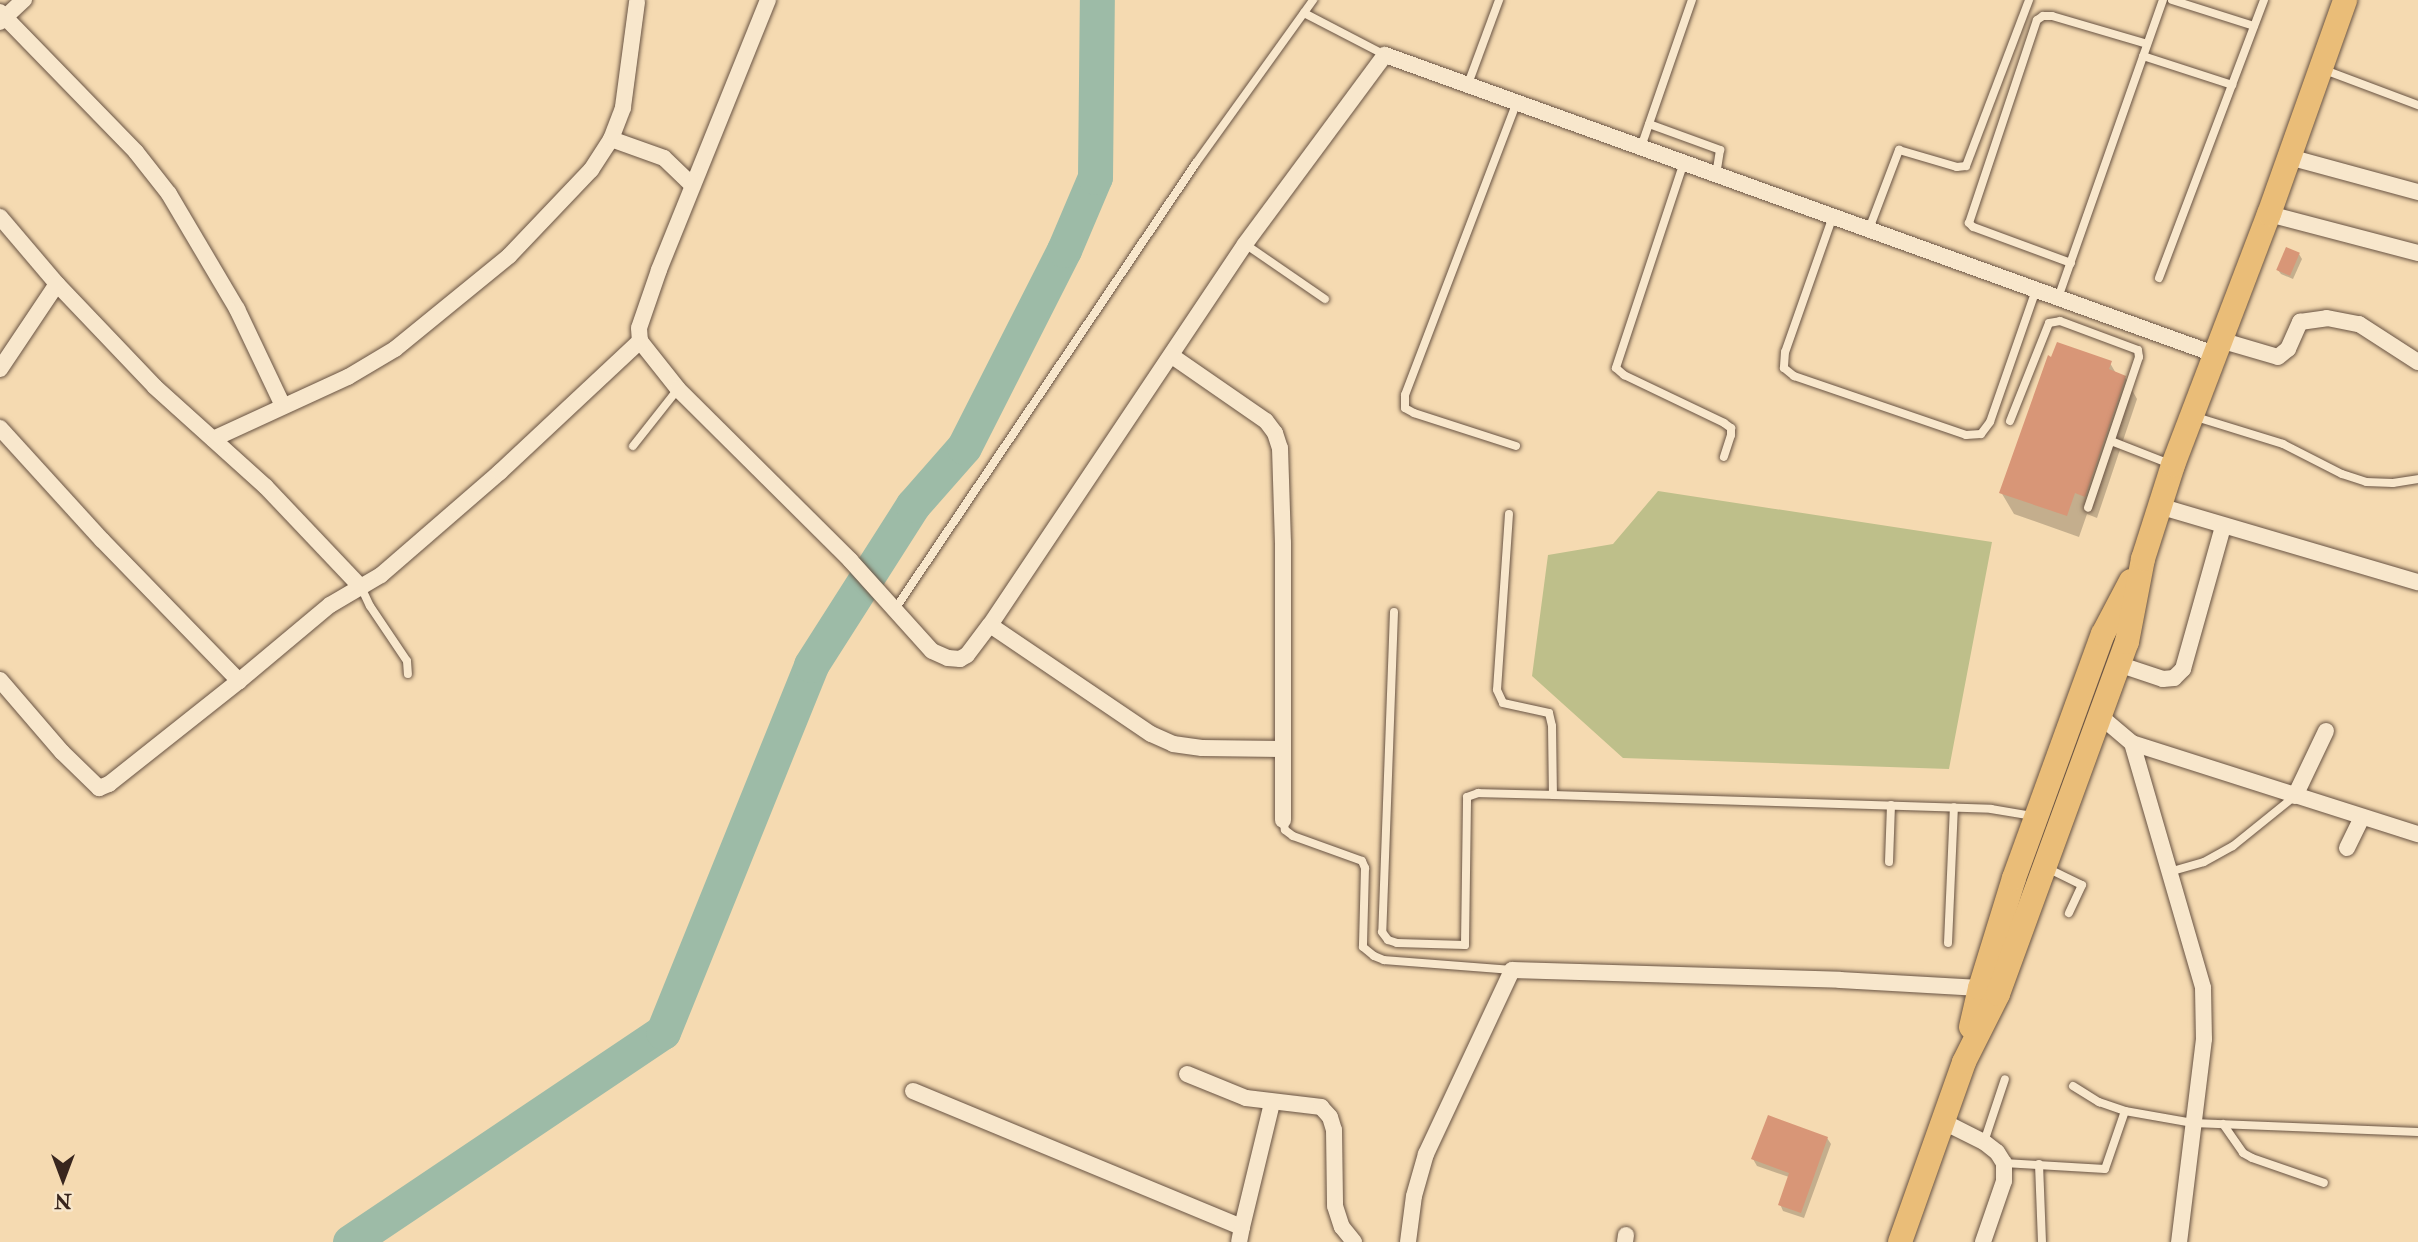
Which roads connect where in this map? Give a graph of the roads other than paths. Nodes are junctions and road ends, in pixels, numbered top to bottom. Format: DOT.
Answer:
graph roads {
  1 [pos="24,0"];
  2 [pos="768,0"];
  3 [pos="1313,0"];
  4 [pos="1499,0"];
  5 [pos="1692,0"];
  6 [pos="2029,0"];
  7 [pos="2163,0"];
  8 [pos="2172,0"];
  9 [pos="2264,0"];
  10 [pos="2345,0"];
  11 [pos="638,2"];
  12 [pos="1304,13"];
  13 [pos="2,17"];
  14 [pos="2254,26"];
  15 [pos="2147,44"];
  16 [pos="1385,54"];
  17 [pos="2143,56"];
  18 [pos="2320,68"];
  19 [pos="1468,84"];
  20 [pos="2232,85"];
  21 [pos="1517,102"];
  22 [pos="2418,105"];
  23 [pos="1649,124"];
  24 [pos="611,139"];
  25 [pos="1641,147"];
  26 [pos="2289,157"];
  27 [pos="1684,162"];
  28 [pos="1716,174"];
  29 [pos="692,185"];
  30 [pos="2418,192"];
  31 [pos="2269,214"];
  32 [pos="1833,216"];
  33 [pos="0,217"];
  34 [pos="1869,229"];
  35 [pos="1245,244"];
  36 [pos="2418,253"];
  37 [pos="2071,262"];
  38 [pos="2159,278"];
  39 [pos="57,284"];
  40 [pos="2036,290"];
  41 [pos="2058,298"];
  42 [pos="1325,299"];
  43 [pos="640,341"];
  44 [pos="2217,347"];
  45 [pos="1172,356"];
  46 [pos="2418,362"];
  47 [pos="0,369"];
  48 [pos="678,389"];
  49 [pos="283,406"];
  50 [pos="2190,415"];
  51 [pos="2010,421"];
  52 [pos="0,428"];
  53 [pos="213,439"];
  54 [pos="2111,441"];
  55 [pos="633,446"];
  56 [pos="1516,446"];
  57 [pos="1724,457"];
  58 [pos="2173,465"];
  59 [pos="2418,479"];
  60 [pos="2159,506"];
  61 [pos="2088,509"];
  62 [pos="1509,514"];
  63 [pos="2223,527"];
  64 [pos="2143,559"];
  65 [pos="2418,582"];
  66 [pos="361,587"];
  67 [pos="895,609"];
  68 [pos="1394,612"];
  69 [pos="990,625"];
  70 [pos="2118,664"];
  71 [pos="408,674"];
  72 [pos="0,680"];
  73 [pos="239,681"];
  74 [pos="2100,716"];
  75 [pos="2326,731"];
  76 [pos="2132,743"];
  77 [pos="1281,749"];
  78 [pos="1553,795"];
  79 [pos="2295,796"];
  80 [pos="1891,805"];
  81 [pos="1954,807"];
  82 [pos="2036,816"];
  83 [pos="2362,817"];
  84 [pos="1283,820"];
  85 [pos="2060,825"];
  86 [pos="2418,834"];
  87 [pos="2347,848"];
  88 [pos="1889,862"];
  89 [pos="2045,867"];
  90 [pos="2169,872"];
  91 [pos="2069,912"];
  92 [pos="1948,943"];
  93 [pos="1512,970"];
  94 [pos="1980,988"];
  95 [pos="1964,1062"];
  96 [pos="1187,1074"];
  97 [pos="2005,1079"];
  98 [pos="2073,1086"];
  99 [pos="913,1091"];
  100 [pos="1272,1103"];
  101 [pos="2124,1111"];
  102 [pos="1941,1121"];
  103 [pos="2193,1123"];
  104 [pos="2223,1124"];
  105 [pos="2418,1132"];
  106 [pos="1984,1142"];
  107 [pos="2004,1163"];
  108 [pos="2039,1164"];
  109 [pos="2323,1183"];
  110 [pos="1240,1234"];
  111 [pos="1354,1242"];
  112 [pos="1408,1242"];
  113 [pos="1900,1242"];
  114 [pos="1983,1242"];
  115 [pos="2042,1242"];
  116 [pos="2179,1242"];
  1 -- 13 [label="street"];
  2 -- 29 [label="street"];
  3 -- 12 [label="lane"];
  4 -- 19 [label="lane"];
  5 -- 23 [label="lane"];
  6 -- 34 [label="lane"];
  7 -- 15 [label="lane"];
  8 -- 14 [label="lane"];
  9 -- 14 [label="lane"];
  10 -- 18 [label="main road"];
  11 -- 24 [label="street"];
  12 -- 16 [label="lane"];
  12 -- 67 [label="lane"];
  13 -- 49 [label="street"];
  14 -- 20 [label="lane"];
  15 -- 17 [label="lane"];
  15 -- 37 [label="lane"];
  16 -- 19 [label="street"];
  16 -- 35 [label="street"];
  17 -- 20 [label="lane"];
  17 -- 37 [label="lane"];
  18 -- 22 [label="lane"];
  18 -- 26 [label="main road"];
  19 -- 21 [label="street"];
  20 -- 38 [label="lane"];
  21 -- 25 [label="street"];
  21 -- 56 [label="lane"];
  23 -- 25 [label="lane"];
  23 -- 28 [label="lane"];
  24 -- 29 [label="street"];
  24 -- 49 [label="street"];
  25 -- 27 [label="street"];
  26 -- 30 [label="street"];
  26 -- 31 [label="main road"];
  27 -- 28 [label="street"];
  27 -- 57 [label="lane"];
  28 -- 32 [label="street"];
  29 -- 43 [label="street"];
  31 -- 36 [label="street"];
  31 -- 44 [label="main road"];
  32 -- 34 [label="street"];
  32 -- 40 [label="lane"];
  33 -- 39 [label="street"];
  34 -- 40 [label="street"];
  35 -- 42 [label="lane"];
  35 -- 45 [label="street"];
  37 -- 41 [label="lane"];
  39 -- 47 [label="street"];
  39 -- 53 [label="street"];
  40 -- 41 [label="street"];
  41 -- 44 [label="street"];
  43 -- 48 [label="street"];
  43 -- 66 [label="street"];
  44 -- 46 [label="street"];
  44 -- 50 [label="main road"];
  45 -- 69 [label="street"];
  45 -- 77 [label="street"];
  48 -- 55 [label="lane"];
  48 -- 67 [label="street"];
  49 -- 53 [label="street"];
  50 -- 58 [label="main road"];
  50 -- 59 [label="lane"];
  51 -- 54 [label="lane"];
  52 -- 73 [label="street"];
  53 -- 66 [label="street"];
  54 -- 58 [label="lane"];
  54 -- 61 [label="lane"];
  58 -- 60 [label="main road"];
  60 -- 63 [label="street"];
  60 -- 64 [label="main road"];
  62 -- 78 [label="lane"];
  63 -- 65 [label="street"];
  63 -- 70 [label="street"];
  64 -- 70 [label="main road"];
  64 -- 82 [label="main road"];
  66 -- 71 [label="lane"];
  66 -- 73 [label="street"];
  67 -- 69 [label="street"];
  68 -- 78 [label="lane"];
  69 -- 77 [label="street"];
  70 -- 74 [label="main road"];
  72 -- 73 [label="street"];
  74 -- 76 [label="street"];
  74 -- 85 [label="main road"];
  75 -- 79 [label="street"];
  76 -- 79 [label="street"];
  76 -- 90 [label="street"];
  77 -- 84 [label="street"];
  78 -- 80 [label="lane"];
  79 -- 83 [label="street"];
  79 -- 90 [label="lane"];
  80 -- 81 [label="lane"];
  80 -- 88 [label="lane"];
  81 -- 82 [label="lane"];
  81 -- 92 [label="lane"];
  82 -- 85 [label="lane"];
  82 -- 94 [label="main road"];
  83 -- 86 [label="street"];
  83 -- 87 [label="street"];
  84 -- 93 [label="lane"];
  85 -- 89 [label="main road"];
  89 -- 91 [label="lane"];
  89 -- 95 [label="main road"];
  90 -- 103 [label="street"];
  93 -- 94 [label="street"];
  93 -- 112 [label="street"];
  94 -- 95 [label="main road"];
  95 -- 102 [label="main road"];
  96 -- 100 [label="street"];
  97 -- 106 [label="lane"];
  98 -- 101 [label="lane"];
  99 -- 110 [label="street"];
  100 -- 110 [label="street"];
  100 -- 111 [label="street"];
  101 -- 103 [label="lane"];
  101 -- 108 [label="lane"];
  102 -- 106 [label="street"];
  102 -- 113 [label="main road"];
  103 -- 104 [label="lane"];
  103 -- 116 [label="street"];
  104 -- 105 [label="lane"];
  104 -- 109 [label="lane"];
  106 -- 107 [label="street"];
  107 -- 108 [label="lane"];
  107 -- 114 [label="street"];
  108 -- 115 [label="lane"];
}
